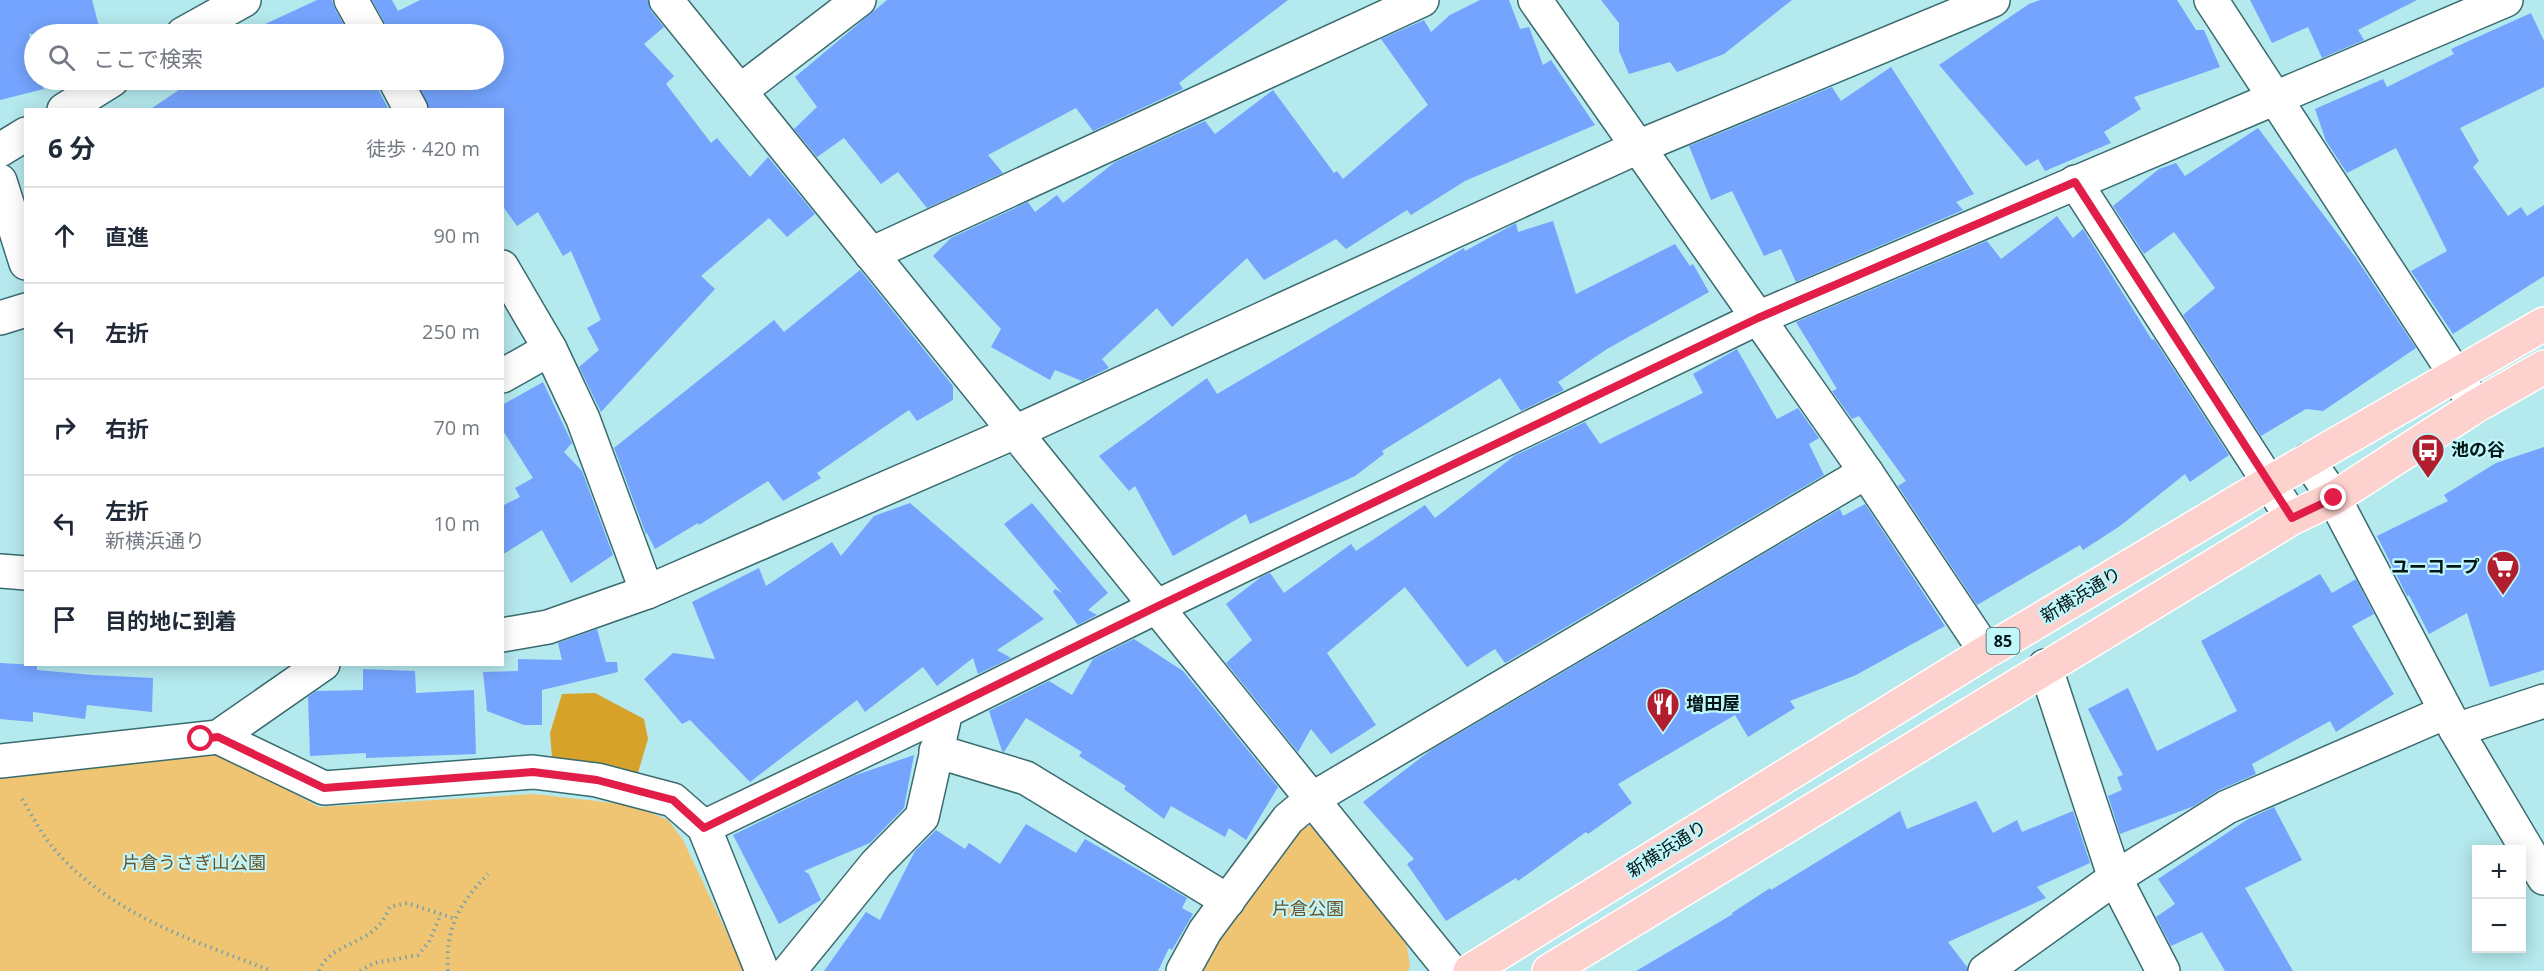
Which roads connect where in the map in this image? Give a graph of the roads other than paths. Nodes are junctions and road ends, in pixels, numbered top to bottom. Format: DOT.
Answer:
graph roads {
  1 [pos="244,0"];
  2 [pos="351,0"];
  3 [pos="666,0"];
  4 [pos="859,0"];
  5 [pos="1422,0"];
  6 [pos="1535,0"];
  7 [pos="1993,0"];
  8 [pos="2211,0"];
  9 [pos="2506,0"];
  10 [pos="201,24"];
  11 [pos="364,24"];
  12 [pos="96,90"];
  13 [pos="400,90"];
  14 [pos="740,91"];
  15 [pos="2274,98"];
  16 [pos="67,108"];
  17 [pos="410,108"];
  18 [pos="24,135"];
  19 [pos="1638,147"];
  20 [pos="0,150"];
  21 [pos="0,181"];
  22 [pos="2075,182"];
  23 [pos="871,254"];
  24 [pos="24,257"];
  25 [pos="504,270"];
  26 [pos="24,311"];
  27 [pos="0,318"];
  28 [pos="1758,318"];
  29 [pos="2544,324"];
  30 [pos="550,349"];
  31 [pos="2544,367"];
  32 [pos="2457,374"];
  33 [pos="504,375"];
  34 [pos="2476,406"];
  35 [pos="1015,432"];
  36 [pos="2308,460"];
  37 [pos="1866,472"];
  38 [pos="2269,483"];
  39 [pos="2334,498"];
  40 [pos="2292,518"];
  41 [pos="0,570"];
  42 [pos="24,573"];
  43 [pos="647,592"];
  44 [pos="1156,607"];
  45 [pos="504,635"];
  46 [pos="1986,652"];
  47 [pos="321,666"];
  48 [pos="2045,666"];
  49 [pos="2544,701"];
  50 [pos="946,711"];
  51 [pos="2451,721"];
  52 [pos="218,737"];
  53 [pos="936,751"];
  54 [pos="0,761"];
  55 [pos="1312,799"];
  56 [pos="704,828"];
  57 [pos="2115,878"];
  58 [pos="2544,878"];
  59 [pos="1228,901"];
  60 [pos="762,971"];
  61 [pos="789,971"];
  62 [pos="1183,971"];
  63 [pos="1451,971"];
  64 [pos="1470,971"];
  65 [pos="1549,971"];
  66 [pos="1985,971"];
  67 [pos="2163,971"];
  1 -- 10 [label="street"];
  2 -- 11 [label="street"];
  3 -- 14 [label="street"];
  4 -- 14 [label="street"];
  5 -- 23 [label="street"];
  6 -- 19 [label="street"];
  7 -- 19 [label="street"];
  8 -- 15 [label="street"];
  9 -- 15 [label="street"];
  12 -- 16 [label="street"];
  13 -- 17 [label="street"];
  14 -- 23 [label="street"];
  15 -- 22 [label="street"];
  15 -- 32 [label="street"];
  18 -- 20 [label="street"];
  19 -- 28 [label="street"];
  19 -- 35 [label="street"];
  21 -- 24 [label="street"];
  22 -- 28 [label="street"];
  22 -- 38 [label="street"];
  23 -- 35 [label="street"];
  25 -- 30 [label="street"];
  26 -- 27 [label="street"];
  28 -- 37 [label="street"];
  28 -- 44 [label="street"];
  29 -- 32 [label="main road, 新横浜通り / 85"];
  30 -- 33 [label="street"];
  30 -- 43 [label="street"];
  31 -- 34 [label="main road, 85"];
  32 -- 34 [label="street"];
  32 -- 36 [label="main road, 新横浜通り / 85"];
  34 -- 39 [label="main road, 85"];
  35 -- 43 [label="street"];
  35 -- 44 [label="street"];
  36 -- 38 [label="main road, 新横浜通り / 85"];
  36 -- 39 [label="street"];
  37 -- 46 [label="street"];
  37 -- 55 [label="street"];
  38 -- 40 [label="street"];
  38 -- 46 [label="main road, 新横浜通り / 85"];
  39 -- 40 [label="main road, 85"];
  39 -- 51 [label="street"];
  40 -- 48 [label="main road, 85"];
  41 -- 42 [label="street"];
  43 -- 45 [label="street"];
  44 -- 50 [label="street"];
  44 -- 55 [label="street"];
  46 -- 64 [label="main road, 新横浜通り / 85"];
  47 -- 52 [label="street"];
  48 -- 57 [label="street"];
  48 -- 65 [label="main road, 85"];
  49 -- 51 [label="street"];
  50 -- 53 [label="street"];
  50 -- 56 [label="street"];
  51 -- 57 [label="street"];
  51 -- 58 [label="street"];
  52 -- 54 [label="street"];
  52 -- 56 [label="street"];
  53 -- 59 [label="street"];
  53 -- 61 [label="street"];
  55 -- 59 [label="street"];
  55 -- 63 [label="street"];
  56 -- 60 [label="street"];
  57 -- 66 [label="street"];
  57 -- 67 [label="street"];
  59 -- 62 [label="street"];
}
